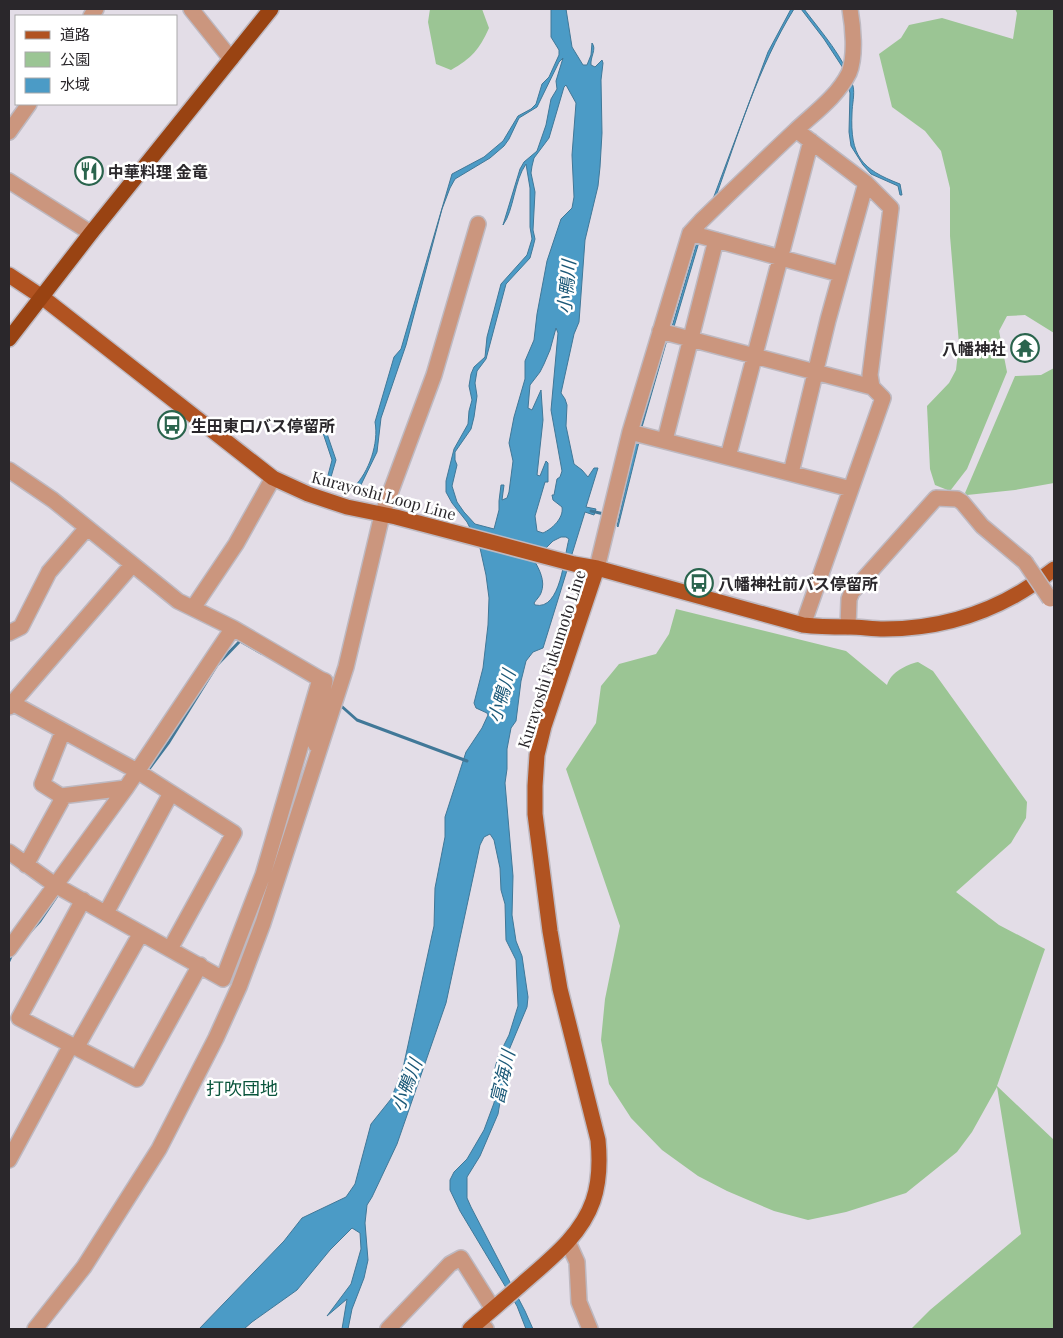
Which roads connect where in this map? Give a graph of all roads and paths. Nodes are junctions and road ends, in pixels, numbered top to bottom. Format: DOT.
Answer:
graph roads {
  1 [pos="190,9"];
  2 [pos="270,9"];
  3 [pos="850,9"];
  4 [pos="231,59"];
  5 [pos="28,105"];
  6 [pos="796,130"];
  7 [pos="9,132"];
  8 [pos="811,141"];
  9 [pos="9,181"];
  10 [pos="866,183"];
  11 [pos="478,224"];
  12 [pos="91,233"];
  13 [pos="690,233"];
  14 [pos="716,240"];
  15 [pos="780,258"];
  16 [pos="840,274"];
  17 [pos="9,275"];
  18 [pos="42,297"];
  19 [pos="660,331"];
  20 [pos="9,339"];
  21 [pos="691,340"];
  22 [pos="754,357"];
  23 [pos="815,372"];
  24 [pos="872,387"];
  25 [pos="630,432"];
  26 [pos="665,440"];
  27 [pos="728,457"];
  28 [pos="9,470"];
  29 [pos="791,473"];
  30 [pos="273,478"];
  31 [pos="850,489"];
  32 [pos="389,516"];
  33 [pos="87,528"];
  34 [pos="132,565"];
  35 [pos="597,568"];
  36 [pos="1054,569"];
  37 [pos="1052,600"];
  38 [pos="193,608"];
  39 [pos="803,625"];
  40 [pos="848,627"];
  41 [pos="233,628"];
  42 [pos="9,633"];
  43 [pos="320,679"];
  44 [pos="11,705"];
  45 [pos="63,731"];
  46 [pos="319,751"];
  47 [pos="137,771"];
  48 [pos="126,788"];
  49 [pos="172,793"];
  50 [pos="64,796"];
  51 [pos="9,852"];
  52 [pos="26,865"];
  53 [pos="55,885"];
  54 [pos="83,900"];
  55 [pos="106,913"];
  56 [pos="142,933"];
  57 [pos="9,949"];
  58 [pos="170,949"];
  59 [pos="200,965"];
  60 [pos="74,1046"];
  61 [pos="9,1160"];
  62 [pos="568,1242"];
  63 [pos="495,1307"];
  64 [pos="478,1327"];
  65 [pos="35,1329"];
  66 [pos="388,1329"];
  67 [pos="590,1329"];
  1 -- 4 [label="street"];
  2 -- 4 [label="highway"];
  3 -- 6 [label="street"];
  4 -- 12 [label="highway"];
  5 -- 7 [label="street"];
  6 -- 8 [label="street"];
  6 -- 13 [label="street"];
  8 -- 10 [label="street"];
  8 -- 15 [label="street"];
  9 -- 12 [label="street"];
  10 -- 16 [label="street"];
  10 -- 24 [label="street"];
  11 -- 32 [label="street"];
  12 -- 18 [label="highway"];
  13 -- 14 [label="street"];
  13 -- 19 [label="street"];
  14 -- 15 [label="street"];
  14 -- 21 [label="street"];
  15 -- 16 [label="street"];
  15 -- 22 [label="street"];
  16 -- 23 [label="street"];
  17 -- 18 [label="main road, Kurayoshi Loop Line"];
  18 -- 20 [label="highway"];
  18 -- 30 [label="main road, Kurayoshi Loop Line"];
  19 -- 21 [label="street"];
  19 -- 25 [label="street"];
  21 -- 22 [label="street"];
  21 -- 26 [label="street"];
  22 -- 23 [label="street"];
  22 -- 27 [label="street"];
  23 -- 24 [label="street"];
  23 -- 29 [label="street"];
  24 -- 31 [label="street"];
  25 -- 26 [label="street"];
  25 -- 35 [label="street"];
  26 -- 27 [label="street"];
  27 -- 29 [label="street"];
  28 -- 33 [label="street"];
  29 -- 31 [label="street"];
  30 -- 32 [label="main road, Kurayoshi Loop Line"];
  30 -- 38 [label="street"];
  31 -- 39 [label="street"];
  32 -- 35 [label="main road, Kurayoshi Loop Line"];
  32 -- 46 [label="street"];
  33 -- 34 [label="street"];
  33 -- 42 [label="street"];
  34 -- 38 [label="street"];
  34 -- 44 [label="street"];
  35 -- 39 [label="main road, Kurayoshi Fukumoto Line"];
  35 -- 62 [label="main road, Kurayoshi Fukumoto Line"];
  36 -- 40 [label="main road, Kurayoshi Fukumoto Line"];
  37 -- 40 [label="street, bridge"];
  38 -- 41 [label="street"];
  39 -- 40 [label="main road, Kurayoshi Fukumoto Line"];
  41 -- 43 [label="street"];
  41 -- 47 [label="street"];
  43 -- 46 [label="street"];
  43 -- 59 [label="street"];
  44 -- 45 [label="street"];
  45 -- 47 [label="street"];
  45 -- 50 [label="street"];
  46 -- 65 [label="street"];
  47 -- 48 [label="street"];
  47 -- 49 [label="street"];
  48 -- 50 [label="street"];
  48 -- 53 [label="street"];
  49 -- 55 [label="street"];
  49 -- 58 [label="street"];
  50 -- 52 [label="street"];
  51 -- 52 [label="street"];
  52 -- 53 [label="street"];
  53 -- 54 [label="street"];
  53 -- 57 [label="street"];
  54 -- 55 [label="street"];
  54 -- 60 [label="street"];
  55 -- 56 [label="street"];
  56 -- 58 [label="street"];
  56 -- 60 [label="street"];
  58 -- 59 [label="street"];
  59 -- 60 [label="street"];
  60 -- 61 [label="street"];
  62 -- 63 [label="main road, Kurayoshi Fukumoto Line"];
  62 -- 67 [label="street"];
  63 -- 64 [label="main road, Kurayoshi Fukumoto Line"];
  63 -- 66 [label="street"];
}
